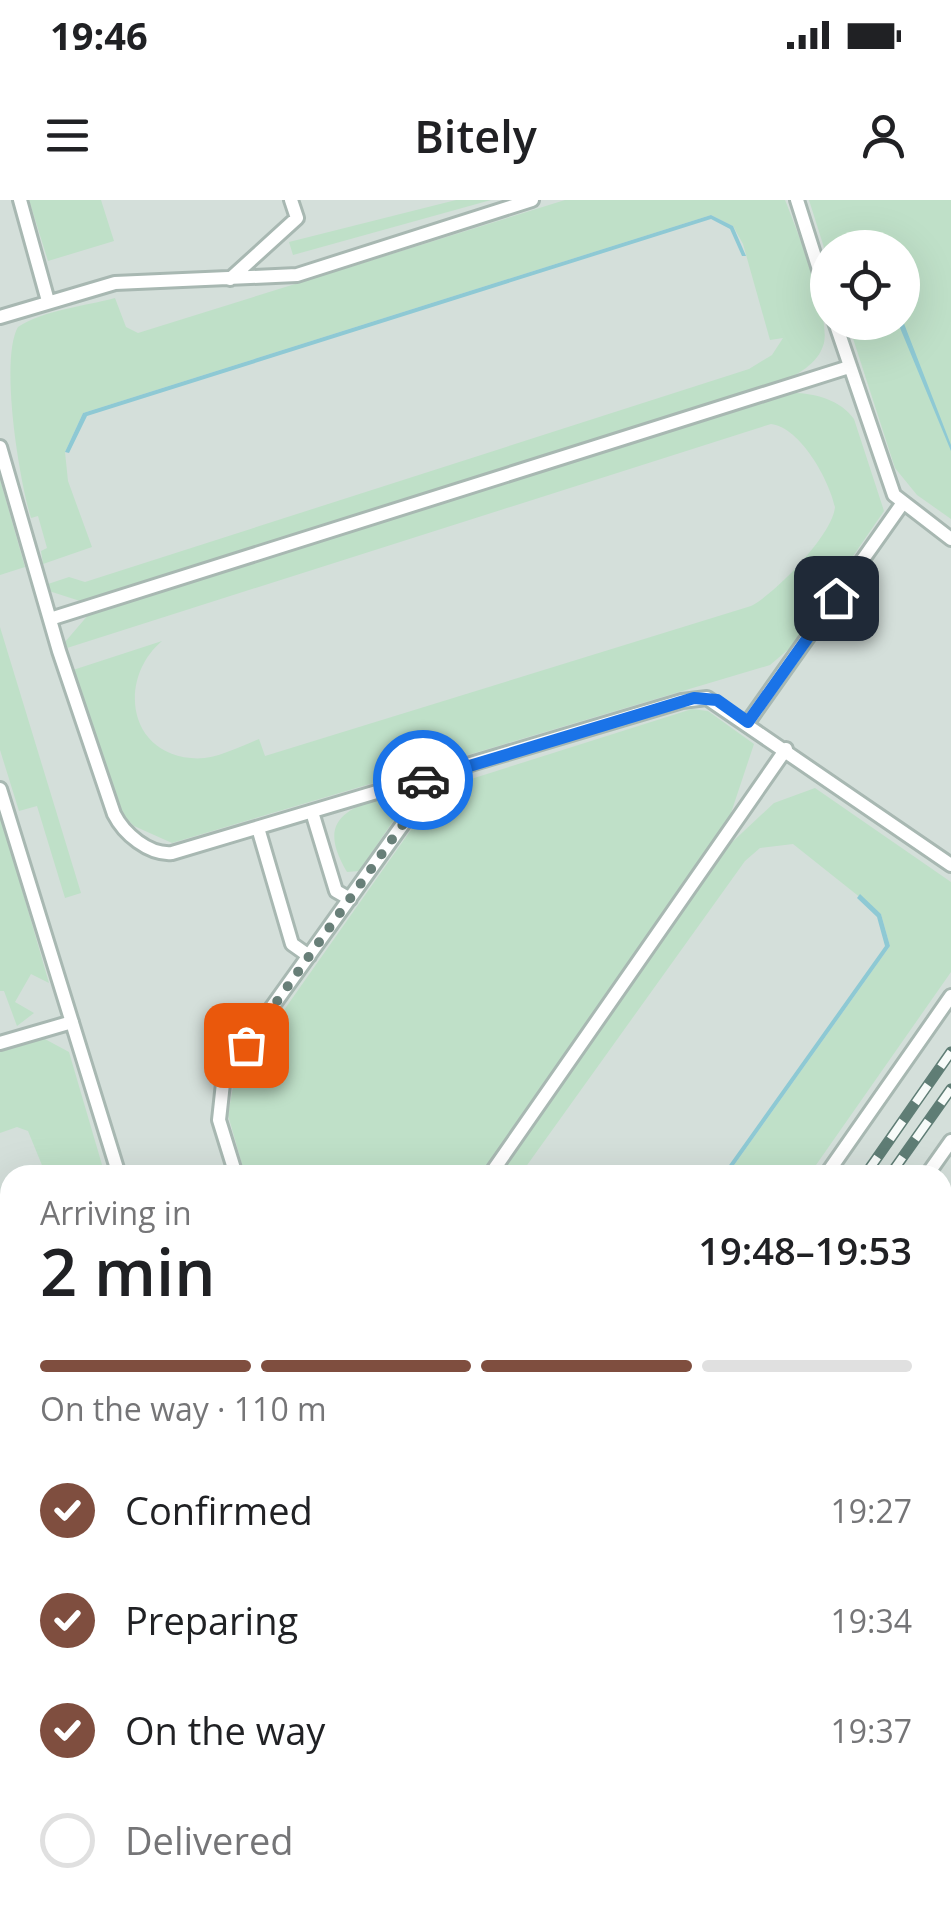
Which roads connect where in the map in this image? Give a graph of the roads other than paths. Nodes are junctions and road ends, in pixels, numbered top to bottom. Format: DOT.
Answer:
graph roads {
  1 [pos="20,200"];
  2 [pos="291,200"];
  3 [pos="532,200"];
  4 [pos="797,200"];
  5 [pos="810,241"];
  6 [pos="230,279"];
  7 [pos="48,302"];
  8 [pos="0,317"];
  9 [pos="841,340"];
  10 [pos="849,367"];
  11 [pos="0,447"];
  12 [pos="902,504"];
  13 [pos="951,539"];
  14 [pos="50,619"];
  15 [pos="748,722"];
  16 [pos="786,749"];
  17 [pos="412,783"];
  18 [pos="0,789"];
  19 [pos="312,812"];
  20 [pos="258,828"];
  21 [pos="951,865"];
  22 [pos="350,899"];
  23 [pos="309,956"];
  24 [pos="951,996"];
  25 [pos="72,1022"];
  26 [pos="0,1042"];
  27 [pos="951,1141"];
  28 [pos="116,1165"];
  29 [pos="233,1165"];
  30 [pos="497,1165"];
  31 [pos="833,1165"];
  32 [pos="934,1165"];
  1 -- 7 [label="lane"];
  2 -- 6 [label="lane"];
  3 -- 6 [label="lane"];
  4 -- 5 [label="lane"];
  6 -- 7 [label="lane"];
  7 -- 8 [label="lane"];
  9 -- 10 [label="lane"];
  10 -- 12 [label="lane"];
  10 -- 14 [label="lane"];
  11 -- 14 [label="lane"];
  12 -- 13 [label="lane"];
  12 -- 15 [label="lane"];
  14 -- 20 [label="lane"];
  15 -- 16 [label="lane"];
  15 -- 17 [label="lane"];
  16 -- 21 [label="lane"];
  16 -- 30 [label="lane"];
  17 -- 19 [label="lane"];
  17 -- 22 [label="lane"];
  18 -- 25 [label="lane"];
  19 -- 20 [label="lane"];
  19 -- 22 [label="lane"];
  20 -- 23 [label="lane"];
  22 -- 23 [label="lane"];
  23 -- 29 [label="lane"];
  24 -- 31 [label="lane"];
  25 -- 26 [label="lane"];
  25 -- 28 [label="lane"];
  27 -- 32 [label="lane"];
}
